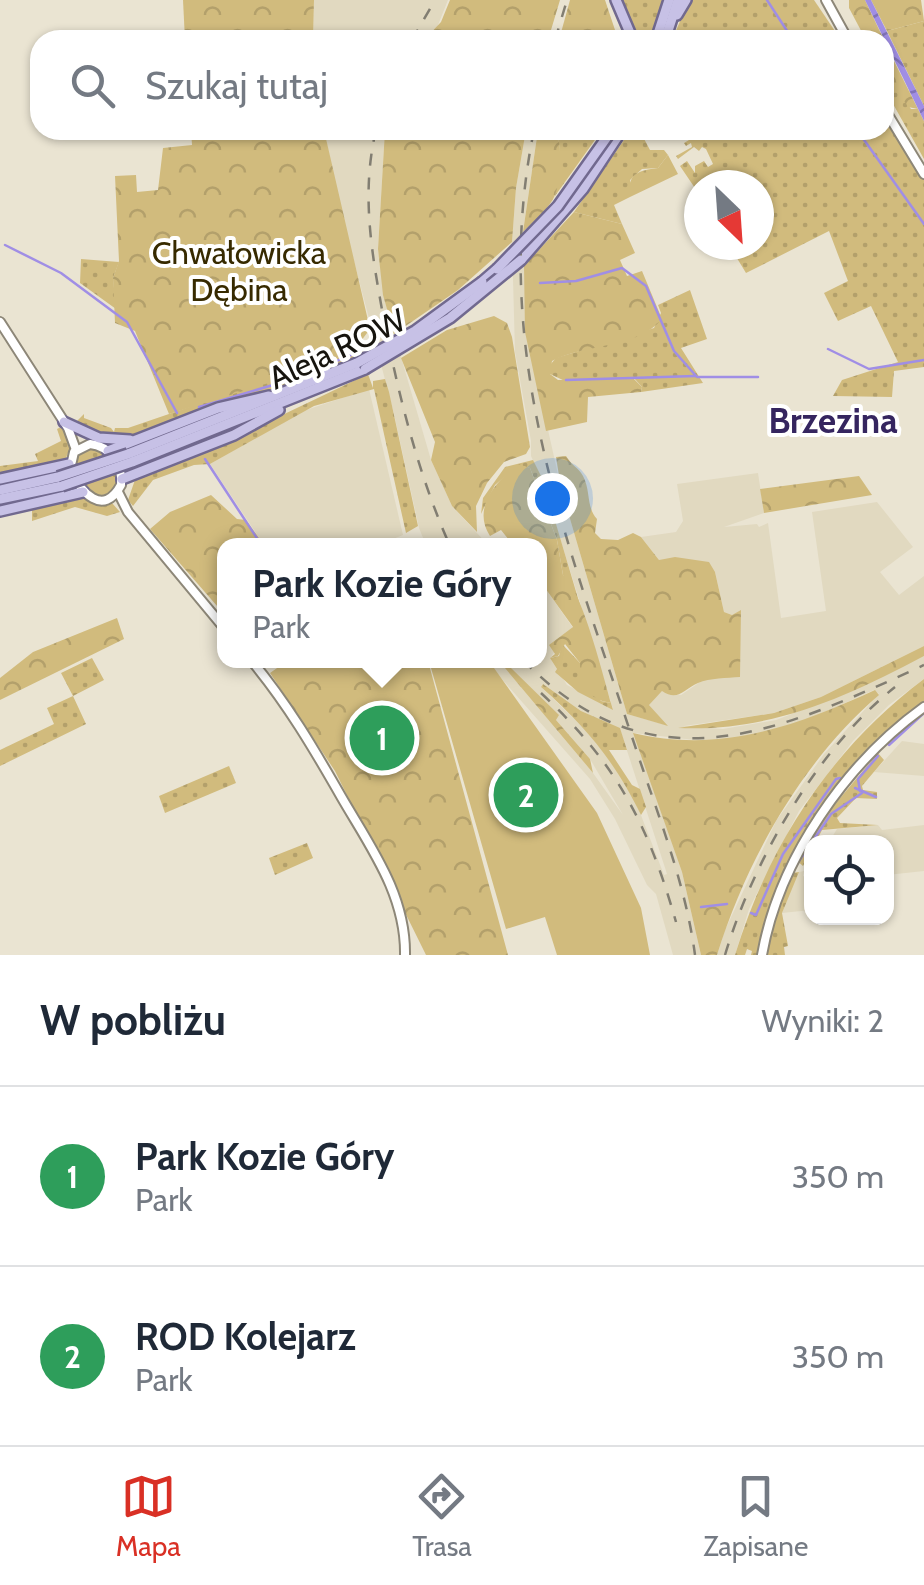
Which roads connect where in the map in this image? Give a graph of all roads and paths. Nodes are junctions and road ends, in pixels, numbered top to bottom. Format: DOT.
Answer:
graph roads {
  1 [pos="616,0"];
  2 [pos="669,0"];
  3 [pos="678,0"];
  4 [pos="686,0"];
  5 [pos="823,0"];
  6 [pos="629,30"];
  7 [pos="659,30"];
  8 [pos="669,30"];
  9 [pos="670,30"];
  10 [pos="842,30"];
  11 [pos="894,124"];
  12 [pos="605,140"];
  13 [pos="615,140"];
  14 [pos="924,174"];
  15 [pos="0,322"];
  16 [pos="361,366"];
  17 [pos="282,394"];
  18 [pos="298,398"];
  19 [pos="66,426"];
  20 [pos="138,440"];
  21 [pos="80,447"];
  22 [pos="108,451"];
  23 [pos="130,458"];
  24 [pos="70,464"];
  25 [pos="0,479"];
  26 [pos="122,480"];
  27 [pos="60,482"];
  28 [pos="0,490"];
  29 [pos="84,492"];
  30 [pos="118,492"];
  31 [pos="109,498"];
  32 [pos="0,499"];
  33 [pos="0,511"];
  34 [pos="128,512"];
  35 [pos="217,620"];
  36 [pos="257,668"];
  37 [pos="924,707"];
  38 [pos="405,955"];
  39 [pos="763,955"];
  1 -- 6 [label="main road"];
  2 -- 7 [label="main road"];
  3 -- 8 [label="main road"];
  4 -- 9 [label="main road"];
  5 -- 10 [label="main road"];
  11 -- 14 [label="main road"];
  12 -- 16 [label="main road, Aleja ROW, bridge"];
  13 -- 16 [label="main road, Aleja ROW, bridge"];
  15 -- 19 [label="main road"];
  16 -- 17 [label="main road, Aleja ROW"];
  16 -- 18 [label="main road, Aleja ROW"];
  17 -- 20 [label="main road"];
  17 -- 23 [label="main road, Aleja ROW"];
  18 -- 23 [label="main road, Aleja ROW"];
  18 -- 26 [label="main road"];
  19 -- 20 [label="main road"];
  19 -- 21 [label="main road"];
  20 -- 22 [label="main road"];
  21 -- 22 [label="main road"];
  21 -- 24 [label="main road"];
  22 -- 26 [label="main road"];
  23 -- 27 [label="main road, Aleja ROW, bridge"];
  24 -- 25 [label="main road"];
  24 -- 29 [label="main road"];
  26 -- 30 [label="main road"];
  27 -- 28 [label="main road, Aleja ROW"];
  27 -- 32 [label="main road, Aleja ROW"];
  29 -- 31 [label="main road"];
  29 -- 33 [label="main road"];
  30 -- 31 [label="main road"];
  30 -- 34 [label="main road"];
  31 -- 34 [label="main road"];
  34 -- 35 [label="main road"];
  36 -- 38 [label="main road"];
  37 -- 39 [label="main road"];
}
